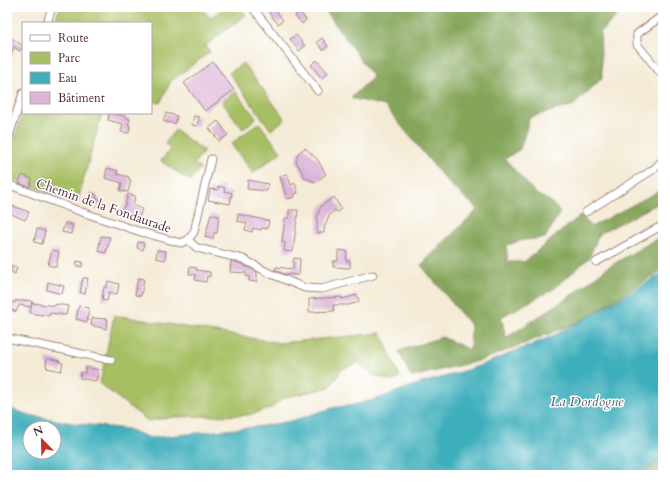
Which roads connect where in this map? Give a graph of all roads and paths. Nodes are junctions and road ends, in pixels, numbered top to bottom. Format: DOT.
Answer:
graph roads {
  1 [pos="52,7"];
  2 [pos="252,7"];
  3 [pos="663,15"];
  4 [pos="47,22"];
  5 [pos="663,76"];
  6 [pos="318,91"];
  7 [pos="22,97"];
  8 [pos="7,142"];
  9 [pos="211,159"];
  10 [pos="663,160"];
  11 [pos="7,184"];
  12 [pos="586,212"];
  13 [pos="663,225"];
  14 [pos="188,240"];
  15 [pos="596,262"];
  16 [pos="374,275"];
  17 [pos="7,338"];
  18 [pos="111,360"];
  1 -- 4 [label="street"];
  2 -- 6 [label="street"];
  3 -- 5 [label="street"];
  7 -- 8 [label="street"];
  9 -- 14 [label="street"];
  10 -- 12 [label="street"];
  11 -- 14 [label="street, Chemin de la Fondaurade"];
  13 -- 15 [label="street"];
  14 -- 16 [label="street, Chemin de la Fondaurade"];
  17 -- 18 [label="street"];
}
